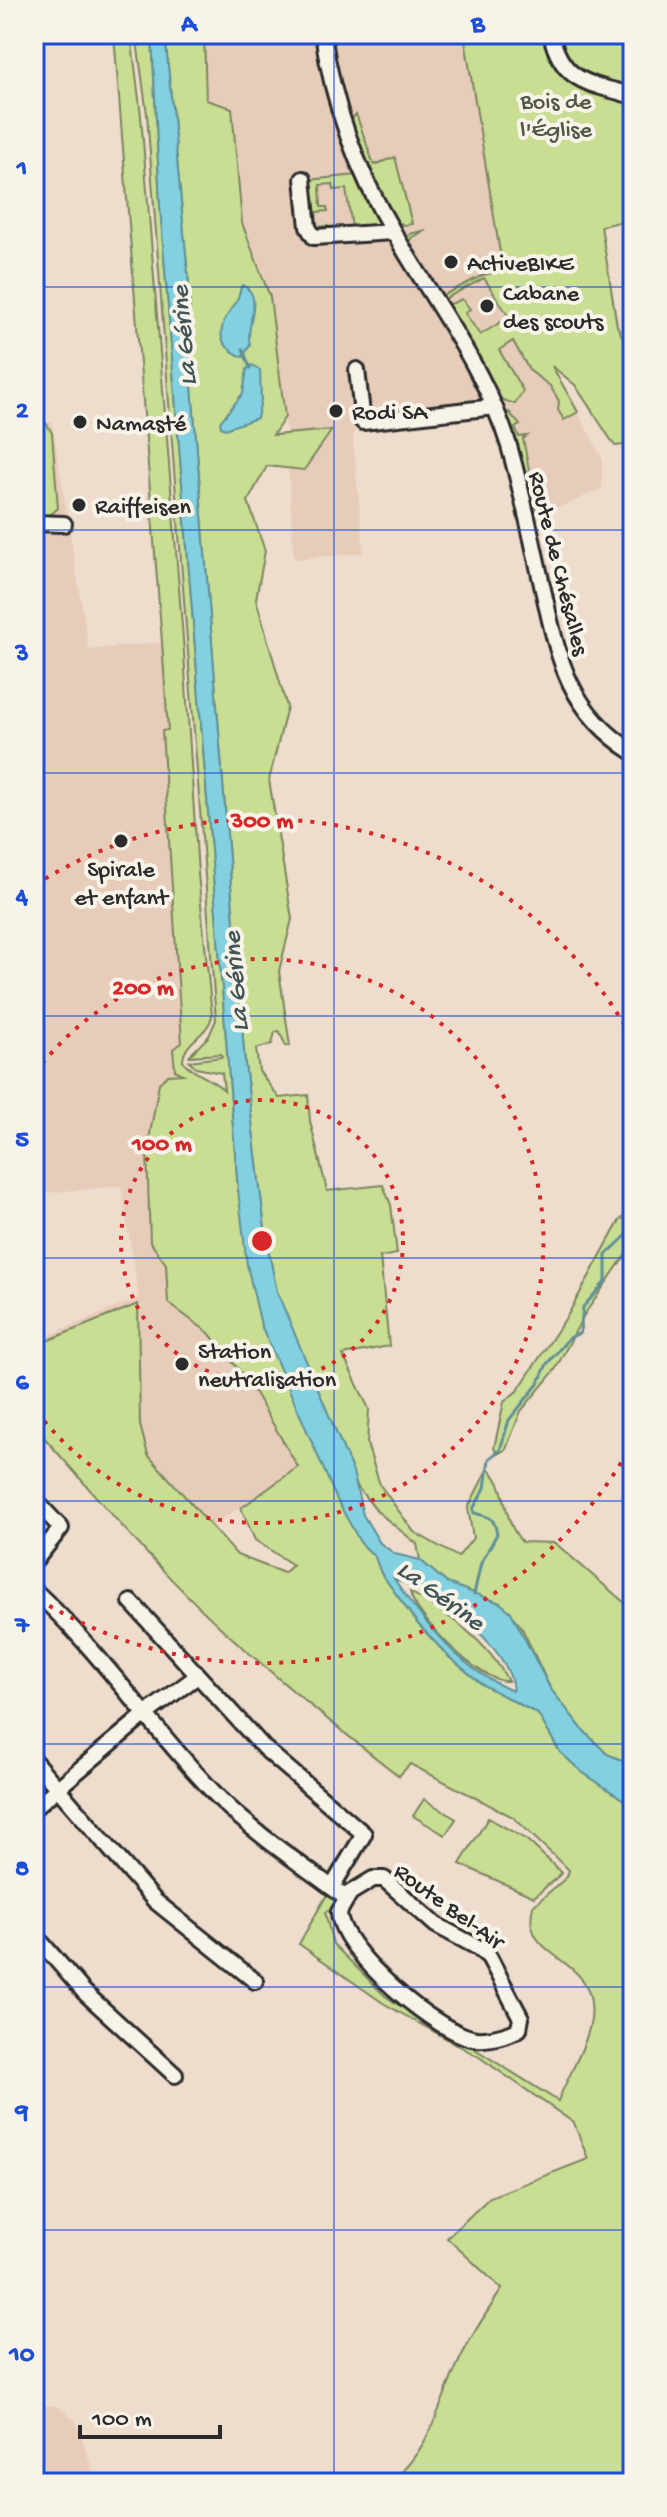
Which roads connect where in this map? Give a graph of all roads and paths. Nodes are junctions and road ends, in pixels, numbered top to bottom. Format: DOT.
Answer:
graph roads {
  1 [pos="323,34"];
  2 [pos="551,34"];
  3 [pos="633,96"];
  4 [pos="303,179"];
  5 [pos="393,232"];
  6 [pos="357,370"];
  7 [pos="494,407"];
  8 [pos="34,523"];
  9 [pos="64,524"];
  10 [pos="633,752"];
  11 [pos="34,1499"];
  12 [pos="34,1562"];
  13 [pos="34,1590"];
  14 [pos="131,1602"];
  15 [pos="196,1677"];
  16 [pos="147,1713"];
  17 [pos="34,1761"];
  18 [pos="57,1789"];
  19 [pos="34,1808"];
  20 [pos="332,1887"];
  21 [pos="346,1898"];
  22 [pos="34,1934"];
  23 [pos="255,1981"];
  24 [pos="175,2075"];
  1 -- 5 [label="street, Route de Chésalles"];
  2 -- 3 [label="street"];
  4 -- 5 [label="street"];
  5 -- 7 [label="street, Route de Chésalles"];
  6 -- 7 [label="street"];
  7 -- 10 [label="street, Route de Chésalles"];
  8 -- 9 [label="street"];
  11 -- 12 [label="street"];
  13 -- 16 [label="street"];
  14 -- 15 [label="street"];
  15 -- 16 [label="street"];
  15 -- 20 [label="street"];
  16 -- 18 [label="street"];
  16 -- 20 [label="street"];
  17 -- 18 [label="street"];
  18 -- 19 [label="street"];
  18 -- 23 [label="street"];
  20 -- 21 [label="street"];
  21 -- 21 [label="street, Route Bel-Air"];
  22 -- 24 [label="street"];
}
